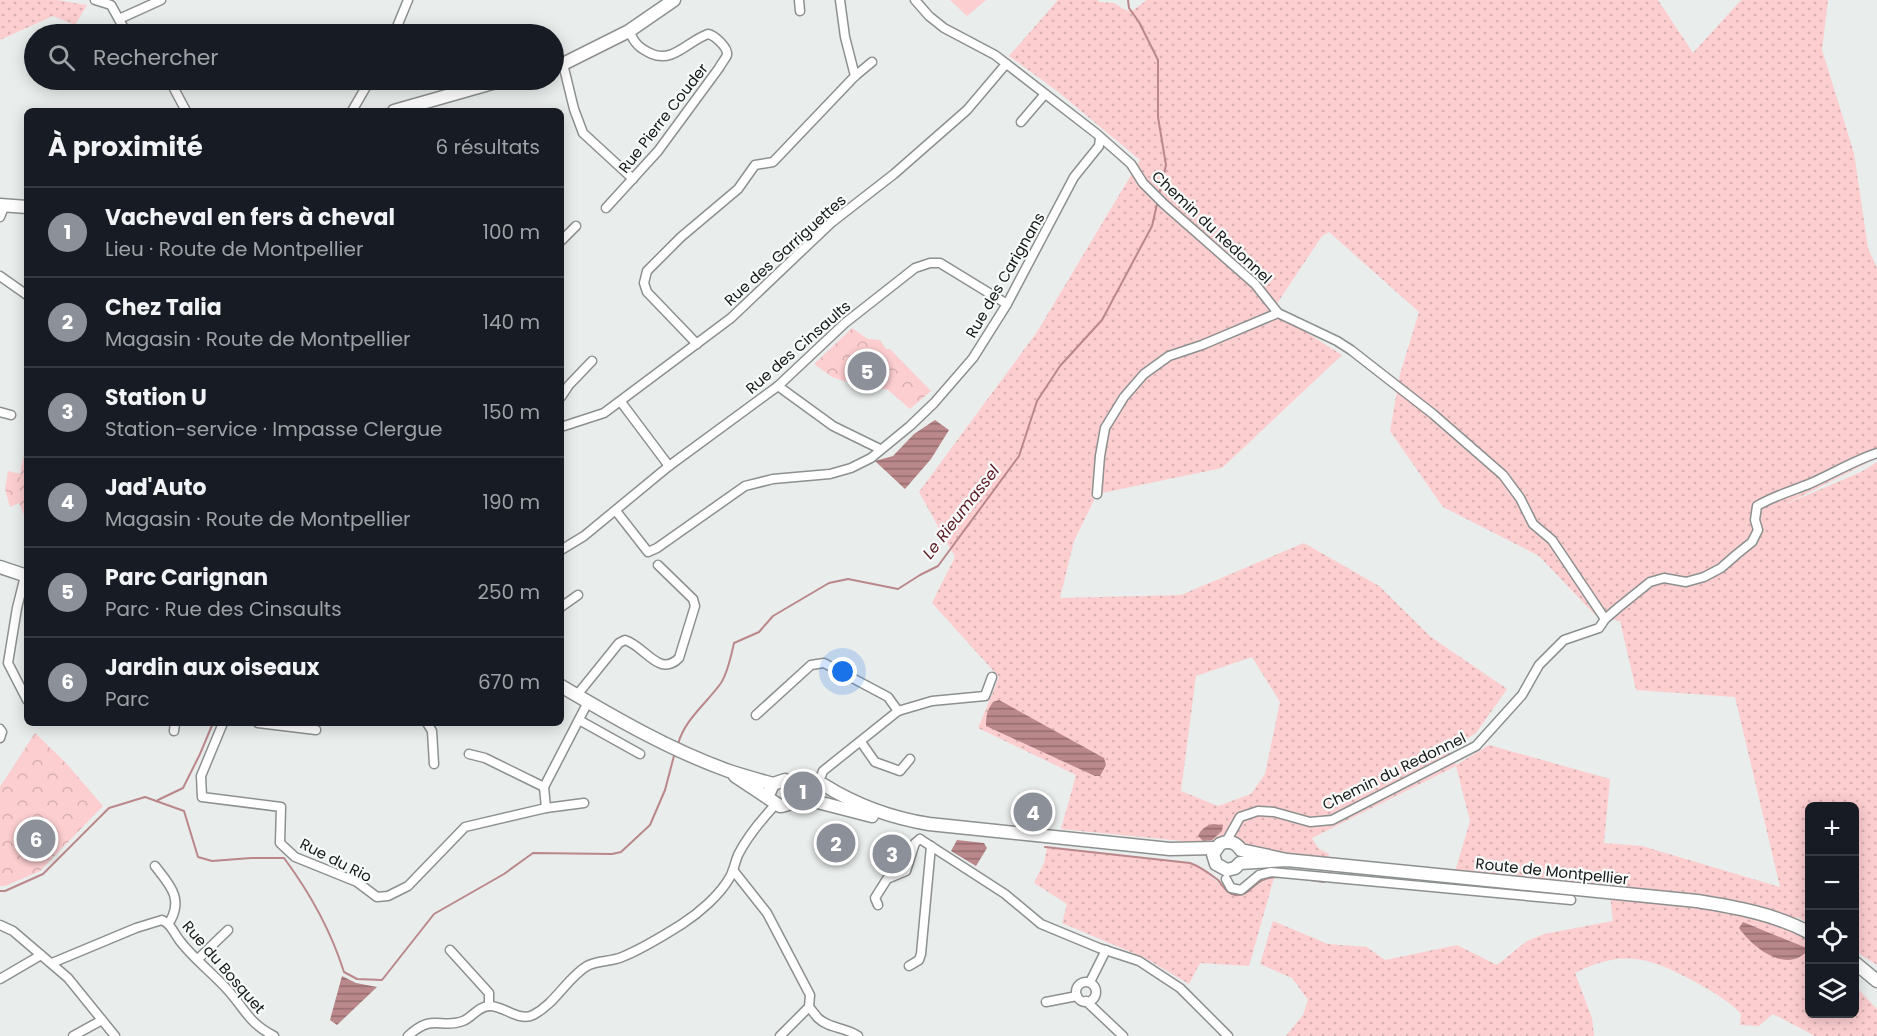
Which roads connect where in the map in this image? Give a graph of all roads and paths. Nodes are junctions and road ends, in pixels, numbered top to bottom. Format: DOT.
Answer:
graph roads {
  1 [pos="95,0"];
  2 [pos="161,0"];
  3 [pos="408,0"];
  4 [pos="674,0"];
  5 [pos="799,0"];
  6 [pos="840,0"];
  7 [pos="915,0"];
  8 [pos="800,10"];
  9 [pos="118,19"];
  10 [pos="121,24"];
  11 [pos="398,24"];
  12 [pos="629,31"];
  13 [pos="872,62"];
  14 [pos="564,63"];
  15 [pos="1006,64"];
  16 [pos="855,76"];
  17 [pos="564,83"];
  18 [pos="175,90"];
  19 [pos="364,90"];
  20 [pos="475,90"];
  21 [pos="1045,94"];
  22 [pos="429,106"];
  23 [pos="184,108"];
  24 [pos="354,108"];
  25 [pos="1021,122"];
  26 [pos="1100,138"];
  27 [pos="633,179"];
  28 [pos="24,207"];
  29 [pos="606,208"];
  30 [pos="2,209"];
  31 [pos="576,226"];
  32 [pos="564,238"];
  33 [pos="0,276"];
  34 [pos="24,293"];
  35 [pos="1007,304"];
  36 [pos="1278,313"];
  37 [pos="697,344"];
  38 [pos="592,362"];
  39 [pos="778,386"];
  40 [pos="564,392"];
  41 [pos="621,402"];
  42 [pos="0,412"];
  43 [pos="11,415"];
  44 [pos="564,426"];
  45 [pos="880,449"];
  46 [pos="1877,453"];
  47 [pos="669,466"];
  48 [pos="1097,494"];
  49 [pos="616,511"];
  50 [pos="564,548"];
  51 [pos="658,565"];
  52 [pos="0,567"];
  53 [pos="24,575"];
  54 [pos="24,583"];
  55 [pos="578,595"];
  56 [pos="564,605"];
  57 [pos="17,608"];
  58 [pos="24,609"];
  59 [pos="1605,619"];
  60 [pos="4,668"];
  61 [pos="992,676"];
  62 [pos="564,688"];
  63 [pos="24,696"];
  64 [pos="583,699"];
  65 [pos="898,711"];
  66 [pos="756,715"];
  67 [pos="579,720"];
  68 [pos="222,726"];
  69 [pos="290,726"];
  70 [pos="429,726"];
  71 [pos="0,729"];
  72 [pos="316,730"];
  73 [pos="0,738"];
  74 [pos="861,742"];
  75 [pos="469,754"];
  76 [pos="640,754"];
  77 [pos="910,759"];
  78 [pos="434,764"];
  79 [pos="730,771"];
  80 [pos="773,784"];
  81 [pos="818,784"];
  82 [pos="544,786"];
  83 [pos="794,787"];
  84 [pos="836,800"];
  85 [pos="794,801"];
  86 [pos="774,802"];
  87 [pos="584,803"];
  88 [pos="546,808"];
  89 [pos="917,822"];
  90 [pos="920,839"];
  91 [pos="931,846"];
  92 [pos="1229,848"];
  93 [pos="155,866"];
  94 [pos="733,870"];
  95 [pos="1226,879"];
  96 [pos="1571,900"];
  97 [pos="878,905"];
  98 [pos="169,923"];
  99 [pos="0,925"];
  100 [pos="228,930"];
  101 [pos="1805,931"];
  102 [pos="450,950"];
  103 [pos="1106,950"];
  104 [pos="41,955"];
  105 [pos="198,959"];
  106 [pos="52,963"];
  107 [pos="1856,964"];
  108 [pos="909,966"];
  109 [pos="0,979"];
  110 [pos="1877,981"];
  111 [pos="1089,982"];
  112 [pos="1077,996"];
  113 [pos="1046,1002"];
  114 [pos="1086,1002"];
  115 [pos="489,1006"];
  116 [pos="809,1006"];
  117 [pos="102,1020"];
  118 [pos="421,1025"];
  119 [pos="72,1036"];
  120 [pos="115,1036"];
  121 [pos="274,1036"];
  122 [pos="408,1036"];
  123 [pos="425,1036"];
  124 [pos="780,1036"];
  125 [pos="858,1036"];
  126 [pos="1123,1036"];
  127 [pos="1228,1036"];
  1 -- 9 [label="street"];
  2 -- 9 [label="street"];
  3 -- 11 [label="street"];
  4 -- 12 [label="street"];
  5 -- 8 [label="street"];
  6 -- 16 [label="street"];
  7 -- 15 [label="street, Chemin du Redonnel"];
  9 -- 10 [label="street"];
  12 -- 14 [label="street"];
  12 -- 27 [label="street, Rue Pierre Couder"];
  13 -- 16 [label="street"];
  15 -- 21 [label="street, Chemin du Redonnel"];
  15 -- 37 [label="street, Rue des Garriguettes"];
  16 -- 37 [label="street"];
  17 -- 27 [label="street"];
  18 -- 23 [label="street"];
  19 -- 24 [label="street"];
  20 -- 22 [label="street"];
  21 -- 25 [label="street"];
  21 -- 26 [label="street, Chemin du Redonnel"];
  26 -- 35 [label="street, Rue des Carignans"];
  26 -- 36 [label="street, Chemin du Redonnel"];
  27 -- 29 [label="street, Rue Pierre Couder"];
  28 -- 30 [label="street"];
  31 -- 32 [label="street"];
  33 -- 34 [label="street"];
  35 -- 39 [label="street, Rue des Cinsaults"];
  35 -- 45 [label="street, Rue des Carignans"];
  36 -- 48 [label="street"];
  36 -- 59 [label="street, Chemin du Redonnel"];
  37 -- 41 [label="street, Rue des Garriguettes"];
  38 -- 40 [label="street"];
  39 -- 45 [label="street"];
  39 -- 47 [label="street, Rue des Cinsaults"];
  41 -- 44 [label="street, Rue des Garriguettes"];
  41 -- 47 [label="street"];
  42 -- 43 [label="street"];
  45 -- 49 [label="street, Rue des Carignans"];
  46 -- 59 [label="street"];
  47 -- 49 [label="street, Rue des Cinsaults"];
  49 -- 50 [label="street"];
  51 -- 64 [label="street"];
  52 -- 53 [label="street"];
  54 -- 57 [label="street"];
  55 -- 56 [label="street"];
  57 -- 58 [label="street"];
  57 -- 60 [label="street"];
  59 -- 92 [label="street, Chemin du Redonnel"];
  60 -- 63 [label="street"];
  61 -- 65 [label="street"];
  62 -- 64 [label="street"];
  64 -- 67 [label="street"];
  64 -- 79 [label="street"];
  65 -- 66 [label="street"];
  65 -- 74 [label="street"];
  67 -- 76 [label="street"];
  67 -- 82 [label="street"];
  68 -- 88 [label="street, Rue du Rio"];
  69 -- 72 [label="street"];
  70 -- 78 [label="street"];
  71 -- 73 [label="street"];
  74 -- 77 [label="street"];
  74 -- 81 [label="street"];
  75 -- 82 [label="street"];
  79 -- 80 [label="street"];
  79 -- 86 [label="street"];
  80 -- 83 [label="street"];
  80 -- 86 [label="street"];
  81 -- 83 [label="street"];
  81 -- 84 [label="street, Route de Montpellier"];
  82 -- 88 [label="street"];
  83 -- 85 [label="street"];
  84 -- 85 [label="street, Route de Montpellier"];
  84 -- 89 [label="street, Route de Montpellier"];
  85 -- 86 [label="street"];
  86 -- 94 [label="street"];
  87 -- 88 [label="street, Rue du Rio"];
  89 -- 90 [label="street"];
  89 -- 92 [label="street, Route de Montpellier"];
  90 -- 91 [label="street"];
  90 -- 97 [label="street"];
  91 -- 103 [label="street"];
  91 -- 108 [label="street"];
  92 -- 101 [label="street, Route de Montpellier"];
  93 -- 98 [label="street"];
  94 -- 115 [label="street"];
  94 -- 116 [label="street"];
  95 -- 96 [label="street"];
  98 -- 105 [label="street, Rue du Bosquet"];
  98 -- 106 [label="street, Rue du Bosquet"];
  99 -- 104 [label="street"];
  100 -- 105 [label="street"];
  102 -- 115 [label="street"];
  103 -- 111 [label="street"];
  103 -- 127 [label="street"];
  104 -- 106 [label="street"];
  104 -- 109 [label="street"];
  105 -- 121 [label="street, Rue du Bosquet"];
  106 -- 117 [label="street"];
  107 -- 110 [label="street"];
  111 -- 112 [label="street"];
  111 -- 114 [label="street"];
  112 -- 113 [label="street"];
  112 -- 114 [label="street"];
  114 -- 126 [label="street"];
  115 -- 118 [label="street"];
  116 -- 124 [label="street"];
  116 -- 125 [label="street"];
  117 -- 119 [label="street"];
  117 -- 120 [label="street"];
  118 -- 122 [label="street"];
  118 -- 123 [label="street"];
}
